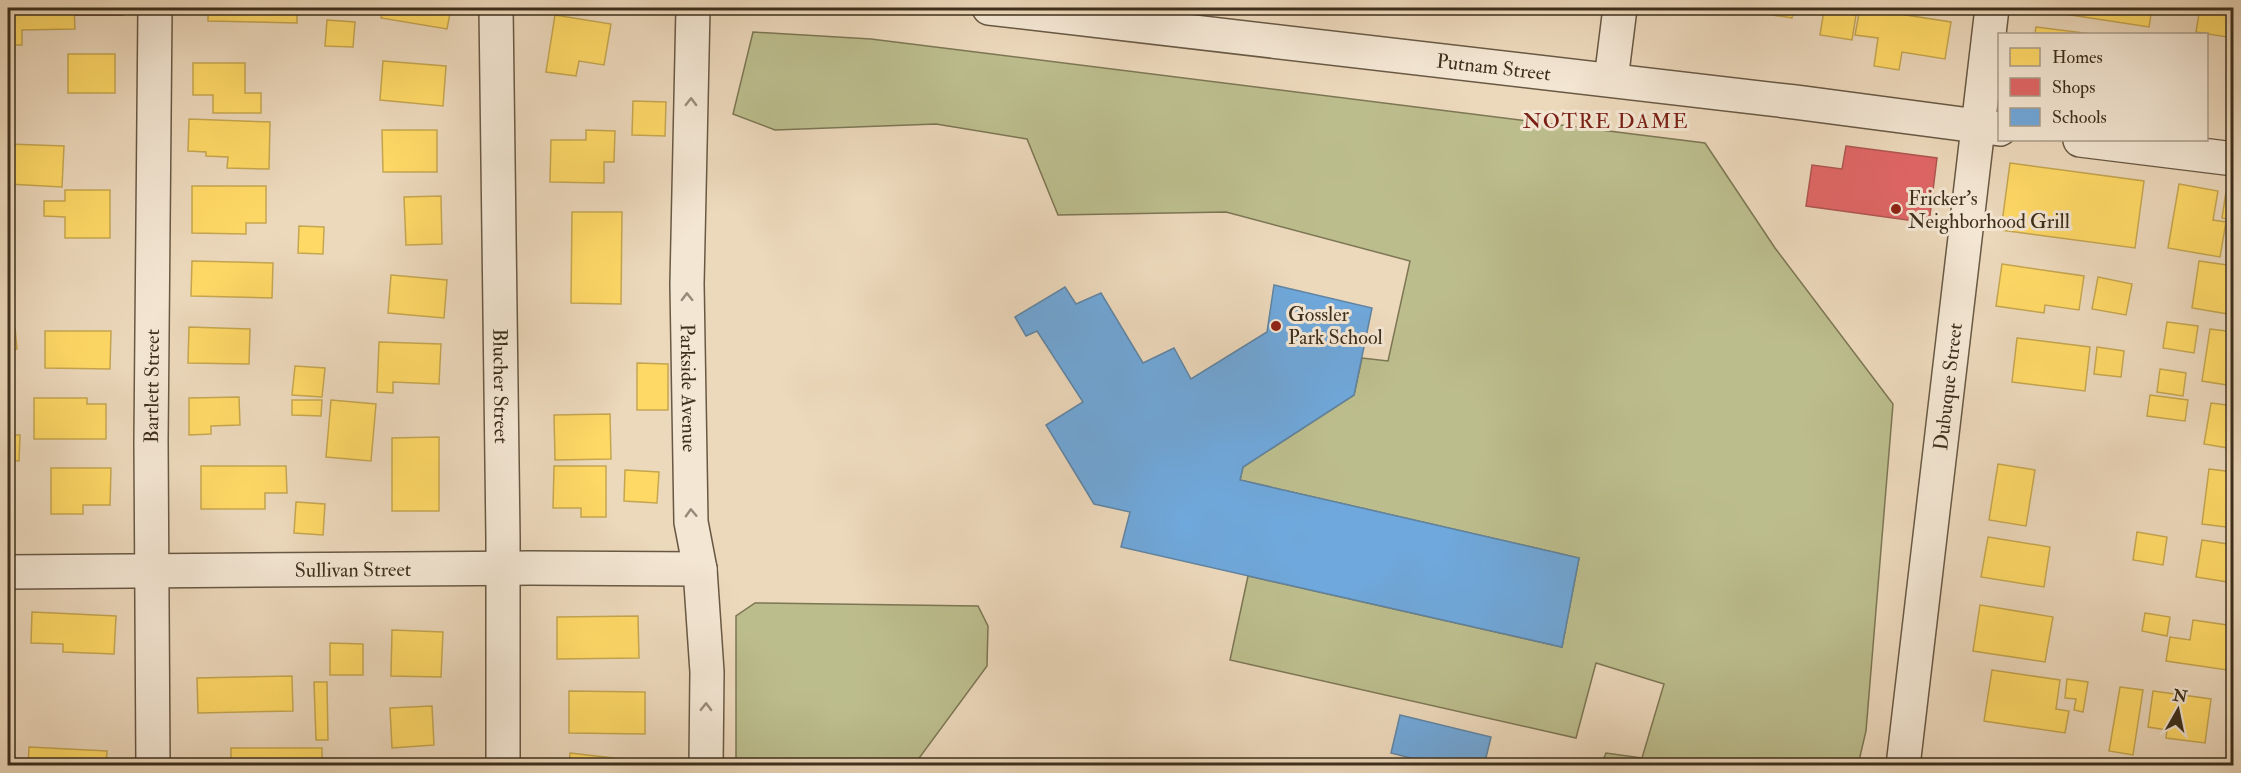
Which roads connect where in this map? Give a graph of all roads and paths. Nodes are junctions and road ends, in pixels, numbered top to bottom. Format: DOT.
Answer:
graph roads {
  1 [pos="155,8"];
  2 [pos="496,8"];
  3 [pos="693,8"];
  4 [pos="989,8"];
  5 [pos="1620,8"];
  6 [pos="1992,8"];
  7 [pos="1611,80"];
  8 [pos="1989,128"];
  9 [pos="2088,141"];
  10 [pos="2234,159"];
  11 [pos="503,569"];
  12 [pos="700,569"];
  13 [pos="153,570"];
  14 [pos="8,572"];
  15 [pos="153,765"];
  16 [pos="503,765"];
  17 [pos="706,765"];
  18 [pos="1907,765"];
  1 -- 13 [label="street, Bartlett Street"];
  2 -- 11 [label="street, Blucher Street"];
  12 -- 3 [label="street, Parkside Avenue, one-way"];
  4 -- 7 [label="street, Putnam Street"];
  5 -- 7 [label="street"];
  6 -- 8 [label="street, Dubuque Street"];
  7 -- 8 [label="street, Putnam Street"];
  8 -- 18 [label="street, Dubuque Street"];
  9 -- 10 [label="street"];
  11 -- 12 [label="street, Sullivan Street"];
  11 -- 13 [label="street, Sullivan Street"];
  11 -- 16 [label="street, Blucher Street"];
  17 -- 12 [label="street, Parkside Avenue, one-way"];
  13 -- 14 [label="street, Sullivan Street"];
  13 -- 15 [label="street, Bartlett Street"];
}
